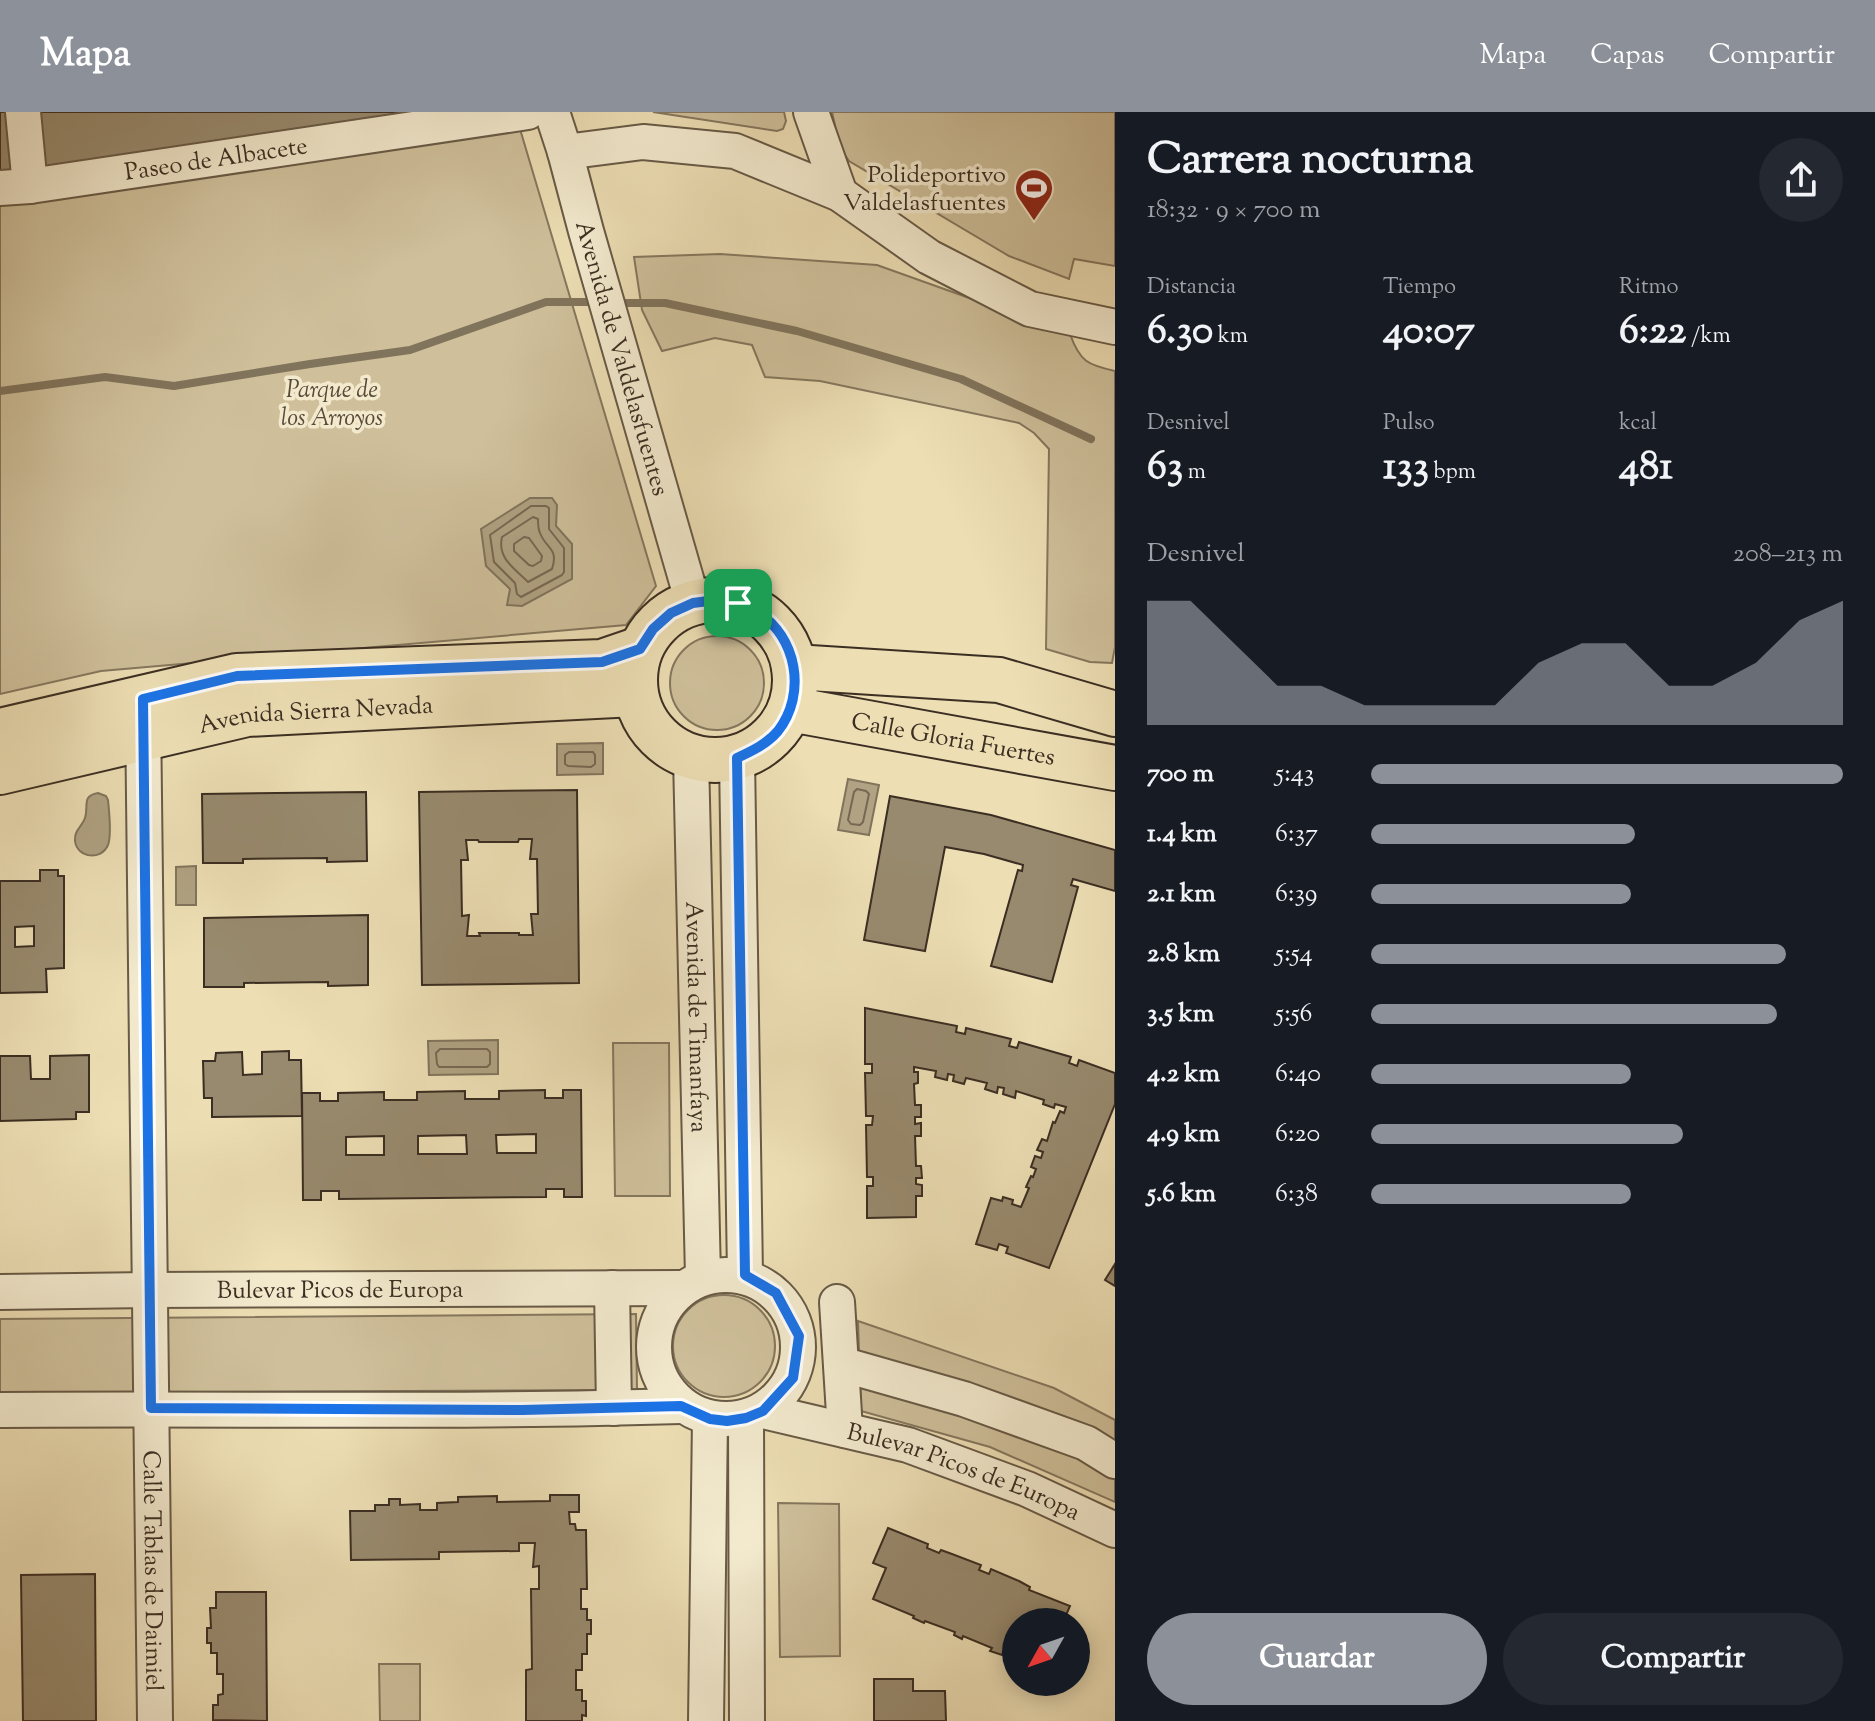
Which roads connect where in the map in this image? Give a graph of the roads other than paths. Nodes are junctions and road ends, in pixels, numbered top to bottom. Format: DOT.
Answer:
graph roads {
  1 [pos="23,112"];
  2 [pos="528,112"];
  3 [pos="552,112"];
  4 [pos="811,112"];
  5 [pos="565,152"];
  6 [pos="783,171"];
  7 [pos="15,187"];
  8 [pos="840,194"];
  9 [pos="1115,327"];
  10 [pos="693,603"];
  11 [pos="640,649"];
  12 [pos="792,688"];
  13 [pos="635,694"];
  14 [pos="1115,714"];
  15 [pos="143,719"];
  16 [pos="0,731"];
  17 [pos="691,757"];
  18 [pos="737,758"];
  19 [pos="1115,768"];
  20 [pos="0,772"];
  21 [pos="745,1275"];
  22 [pos="692,1282"];
  23 [pos="612,1288"];
  24 [pos="150,1290"];
  25 [pos="0,1292"];
  26 [pos="837,1302"];
  27 [pos="841,1364"];
  28 [pos="151,1408"];
  29 [pos="614,1408"];
  30 [pos="0,1410"];
  31 [pos="695,1412"];
  32 [pos="755,1415"];
  33 [pos="845,1430"];
  34 [pos="1115,1461"];
  35 [pos="1115,1530"];
  36 [pos="155,1721"];
  37 [pos="706,1721"];
  38 [pos="747,1721"];
  1 -- 7 [label="street"];
  2 -- 7 [label="street, Paseo de Albacete"];
  3 -- 5 [label="street, Avenida de Valdelasfuentes"];
  4 -- 6 [label="street"];
  4 -- 8 [label="street"];
  5 -- 6 [label="street"];
  5 -- 10 [label="street, Avenida de Valdelasfuentes"];
  6 -- 8 [label="street"];
  8 -- 9 [label="street"];
  10 -- 11 [label="main road"];
  10 -- 12 [label="main road"];
  11 -- 13 [label="main road"];
  11 -- 15 [label="main road, Avenida Sierra Nevada"];
  12 -- 14 [label="main road, Calle Gloria Fuertes"];
  12 -- 18 [label="main road"];
  12 -- 19 [label="main road, Calle Gloria Fuertes"];
  13 -- 15 [label="main road, Avenida Sierra Nevada"];
  13 -- 17 [label="main road"];
  15 -- 16 [label="main road, Avenida Sierra Nevada"];
  15 -- 20 [label="main road, Avenida Sierra Nevada"];
  15 -- 24 [label="street, Calle Tablas de Daimiel"];
  17 -- 18 [label="main road"];
  17 -- 22 [label="street, Avenida de Timanfaya"];
  18 -- 21 [label="street, Avenida de Timanfaya"];
  21 -- 22 [label="street"];
  21 -- 32 [label="street"];
  22 -- 23 [label="street, Bulevar Picos de Europa"];
  22 -- 31 [label="street"];
  23 -- 24 [label="street, Bulevar Picos de Europa"];
  23 -- 29 [label="street"];
  24 -- 25 [label="street, Bulevar Picos de Europa"];
  24 -- 28 [label="street, Calle Tablas de Daimiel"];
  26 -- 27 [label="street"];
  27 -- 33 [label="street"];
  27 -- 34 [label="street"];
  28 -- 29 [label="street"];
  28 -- 30 [label="street"];
  28 -- 36 [label="street, Calle Tablas de Daimiel"];
  29 -- 31 [label="street"];
  31 -- 32 [label="street"];
  31 -- 37 [label="street"];
  32 -- 33 [label="street, Bulevar Picos de Europa"];
  32 -- 38 [label="street"];
  33 -- 35 [label="street, Bulevar Picos de Europa"];
}
